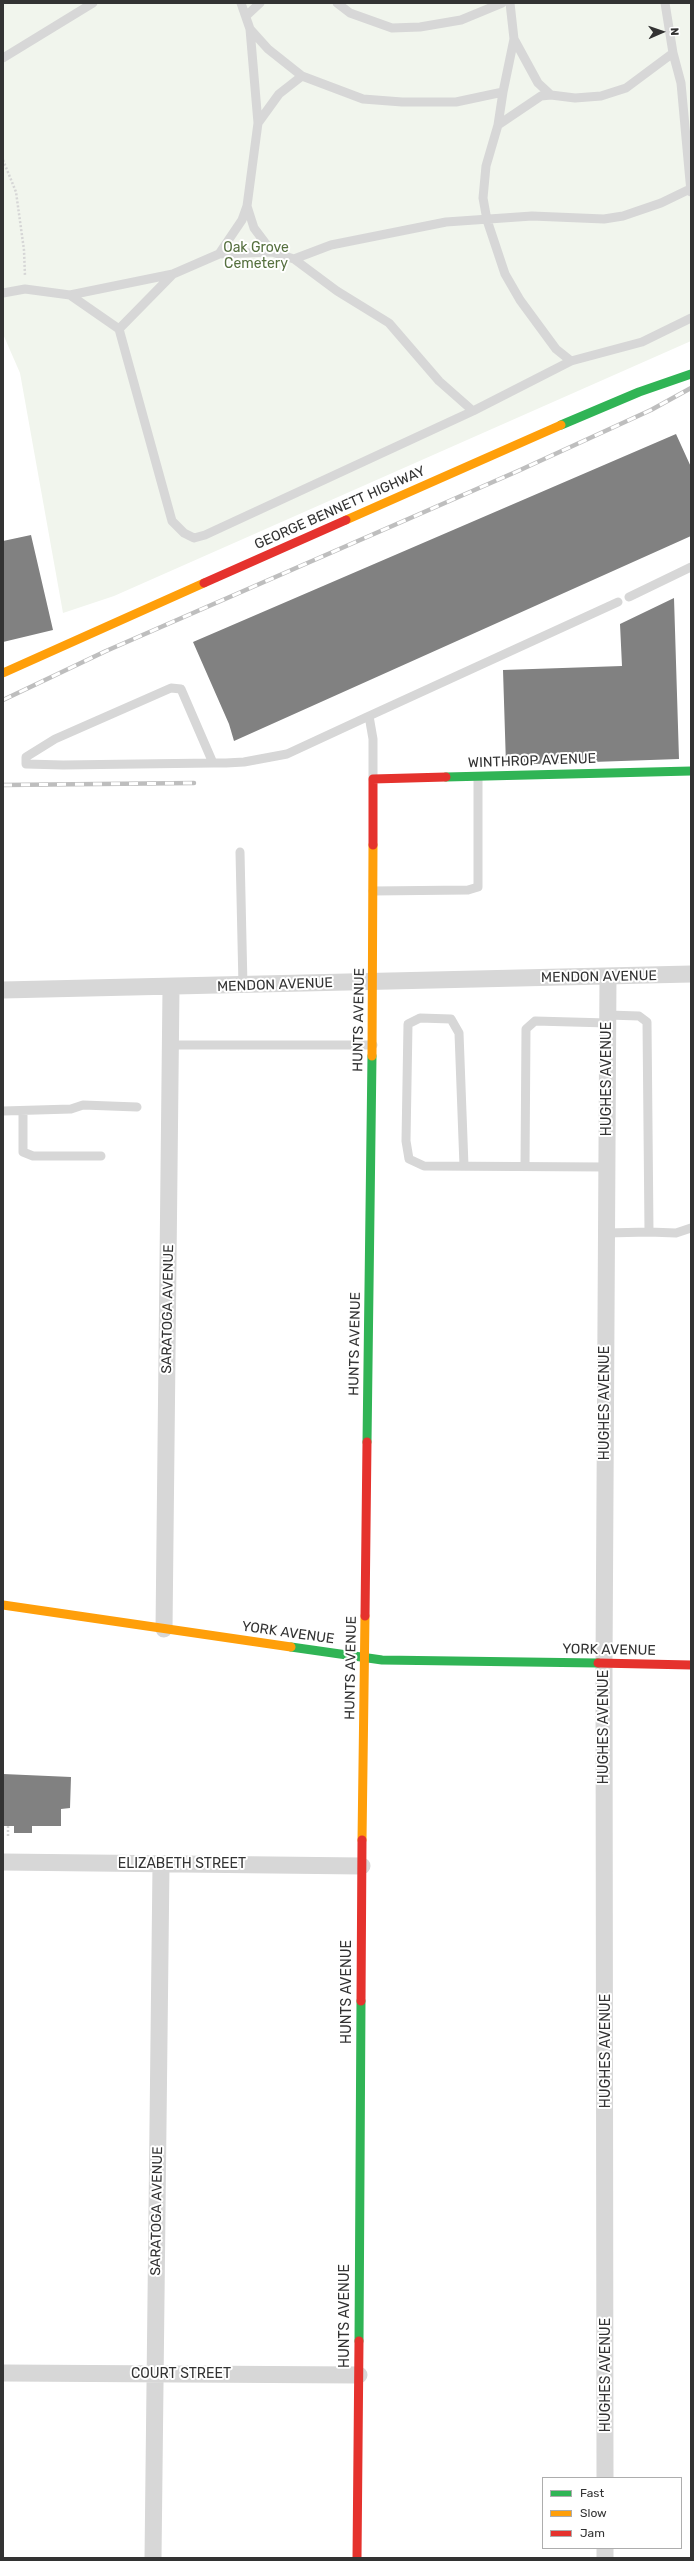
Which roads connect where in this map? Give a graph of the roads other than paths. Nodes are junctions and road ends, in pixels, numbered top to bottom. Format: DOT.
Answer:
graph roads {
  1 [pos="93,3"];
  2 [pos="241,3"];
  3 [pos="260,3"];
  4 [pos="337,3"];
  5 [pos="502,3"];
  6 [pos="510,3"];
  7 [pos="665,3"];
  8 [pos="246,16"];
  9 [pos="250,29"];
  10 [pos="514,39"];
  11 [pos="673,53"];
  12 [pos="3,58"];
  13 [pos="302,76"];
  14 [pos="503,92"];
  15 [pos="552,95"];
  16 [pos="258,123"];
  17 [pos="498,125"];
  18 [pos="690,191"];
  19 [pos="247,206"];
  20 [pos="487,220"];
  21 [pos="272,252"];
  22 [pos="219,254"];
  23 [pos="294,259"];
  24 [pos="173,274"];
  25 [pos="3,293"];
  26 [pos="70,295"];
  27 [pos="691,318"];
  28 [pos="119,329"];
  29 [pos="571,361"];
  30 [pos="691,374"];
  31 [pos="473,410"];
  32 [pos="691,567"];
  33 [pos="629,597"];
  34 [pos="618,602"];
  35 [pos="3,673"];
  36 [pos="369,716"];
  37 [pos="213,763"];
  38 [pos="691,771"];
  39 [pos="478,777"];
  40 [pos="373,779"];
  41 [pos="240,852"];
  42 [pos="373,891"];
  43 [pos="691,974"];
  44 [pos="608,976"];
  45 [pos="374,982"];
  46 [pos="243,986"];
  47 [pos="171,988"];
  48 [pos="3,990"];
  49 [pos="608,1019"];
  50 [pos="171,1045"];
  51 [pos="373,1045"];
  52 [pos="137,1107"];
  53 [pos="3,1111"];
  54 [pos="23,1111"];
  55 [pos="101,1156"];
  56 [pos="464,1166"];
  57 [pos="525,1166"];
  58 [pos="607,1167"];
  59 [pos="691,1228"];
  60 [pos="606,1232"];
  61 [pos="649,1232"];
  62 [pos="3,1605"];
  63 [pos="164,1630"];
  64 [pos="365,1659"];
  65 [pos="604,1663"];
  66 [pos="691,1665"];
  67 [pos="3,1862"];
  68 [pos="161,1865"];
  69 [pos="362,1866"];
  70 [pos="3,2373"];
  71 [pos="156,2374"];
  72 [pos="359,2375"];
  73 [pos="605,2477"];
  74 [pos="154,2558"];
  75 [pos="357,2558"];
  1 -- 12 [label="lane"];
  2 -- 8 [label="lane"];
  3 -- 8 [label="lane"];
  4 -- 5 [label="lane"];
  6 -- 10 [label="lane"];
  7 -- 11 [label="lane"];
  8 -- 9 [label="lane"];
  9 -- 13 [label="lane"];
  9 -- 16 [label="lane"];
  10 -- 14 [label="lane"];
  10 -- 15 [label="lane"];
  11 -- 15 [label="lane"];
  11 -- 18 [label="lane"];
  13 -- 14 [label="lane"];
  13 -- 16 [label="lane"];
  14 -- 17 [label="lane"];
  15 -- 17 [label="lane"];
  16 -- 19 [label="lane"];
  17 -- 20 [label="lane"];
  18 -- 20 [label="lane"];
  19 -- 21 [label="lane"];
  19 -- 22 [label="lane"];
  20 -- 23 [label="lane"];
  20 -- 29 [label="lane"];
  21 -- 22 [label="lane"];
  21 -- 23 [label="lane"];
  22 -- 24 [label="lane"];
  23 -- 31 [label="lane"];
  24 -- 26 [label="lane"];
  24 -- 28 [label="lane"];
  25 -- 26 [label="lane"];
  26 -- 28 [label="lane"];
  27 -- 29 [label="lane"];
  28 -- 31 [label="lane"];
  29 -- 31 [label="lane"];
  30 -- 35 [label="street, GEORGE BENNETT HIGHWAY"];
  32 -- 33 [label="lane"];
  34 -- 36 [label="lane"];
  36 -- 37 [label="lane"];
  36 -- 40 [label="lane"];
  37 -- 37 [label="lane"];
  38 -- 39 [label="street, WINTHROP AVENUE"];
  39 -- 40 [label="street, WINTHROP AVENUE"];
  39 -- 42 [label="lane"];
  40 -- 42 [label="street, HUNTS AVENUE"];
  41 -- 46 [label="lane"];
  42 -- 45 [label="street, HUNTS AVENUE"];
  43 -- 44 [label="street, MENDON AVENUE"];
  44 -- 45 [label="street, MENDON AVENUE"];
  44 -- 49 [label="street, HUGHES AVENUE"];
  45 -- 46 [label="street, MENDON AVENUE"];
  45 -- 51 [label="street, HUNTS AVENUE"];
  46 -- 47 [label="street, MENDON AVENUE"];
  47 -- 48 [label="street, MENDON AVENUE"];
  47 -- 50 [label="street, SARATOGA AVENUE"];
  49 -- 57 [label="lane"];
  49 -- 58 [label="street, HUGHES AVENUE"];
  49 -- 61 [label="lane"];
  50 -- 51 [label="lane"];
  50 -- 63 [label="street, SARATOGA AVENUE"];
  51 -- 64 [label="street, HUNTS AVENUE"];
  52 -- 54 [label="lane"];
  53 -- 54 [label="lane"];
  54 -- 55 [label="lane"];
  56 -- 56 [label="lane"];
  56 -- 57 [label="lane"];
  57 -- 58 [label="lane"];
  58 -- 60 [label="street, HUGHES AVENUE"];
  59 -- 61 [label="lane"];
  60 -- 61 [label="lane"];
  60 -- 65 [label="street, HUGHES AVENUE"];
  62 -- 63 [label="street, YORK AVENUE"];
  63 -- 64 [label="street, YORK AVENUE"];
  64 -- 65 [label="street, YORK AVENUE"];
  64 -- 69 [label="street, HUNTS AVENUE"];
  65 -- 66 [label="street, YORK AVENUE"];
  65 -- 73 [label="street, HUGHES AVENUE"];
  67 -- 68 [label="street, ELIZABETH STREET"];
  68 -- 69 [label="street, ELIZABETH STREET"];
  68 -- 71 [label="street, SARATOGA AVENUE"];
  69 -- 72 [label="street, HUNTS AVENUE"];
  70 -- 71 [label="street, COURT STREET"];
  71 -- 72 [label="street, COURT STREET"];
  71 -- 74 [label="street, SARATOGA AVENUE"];
  72 -- 75 [label="street, HUNTS AVENUE"];
}
